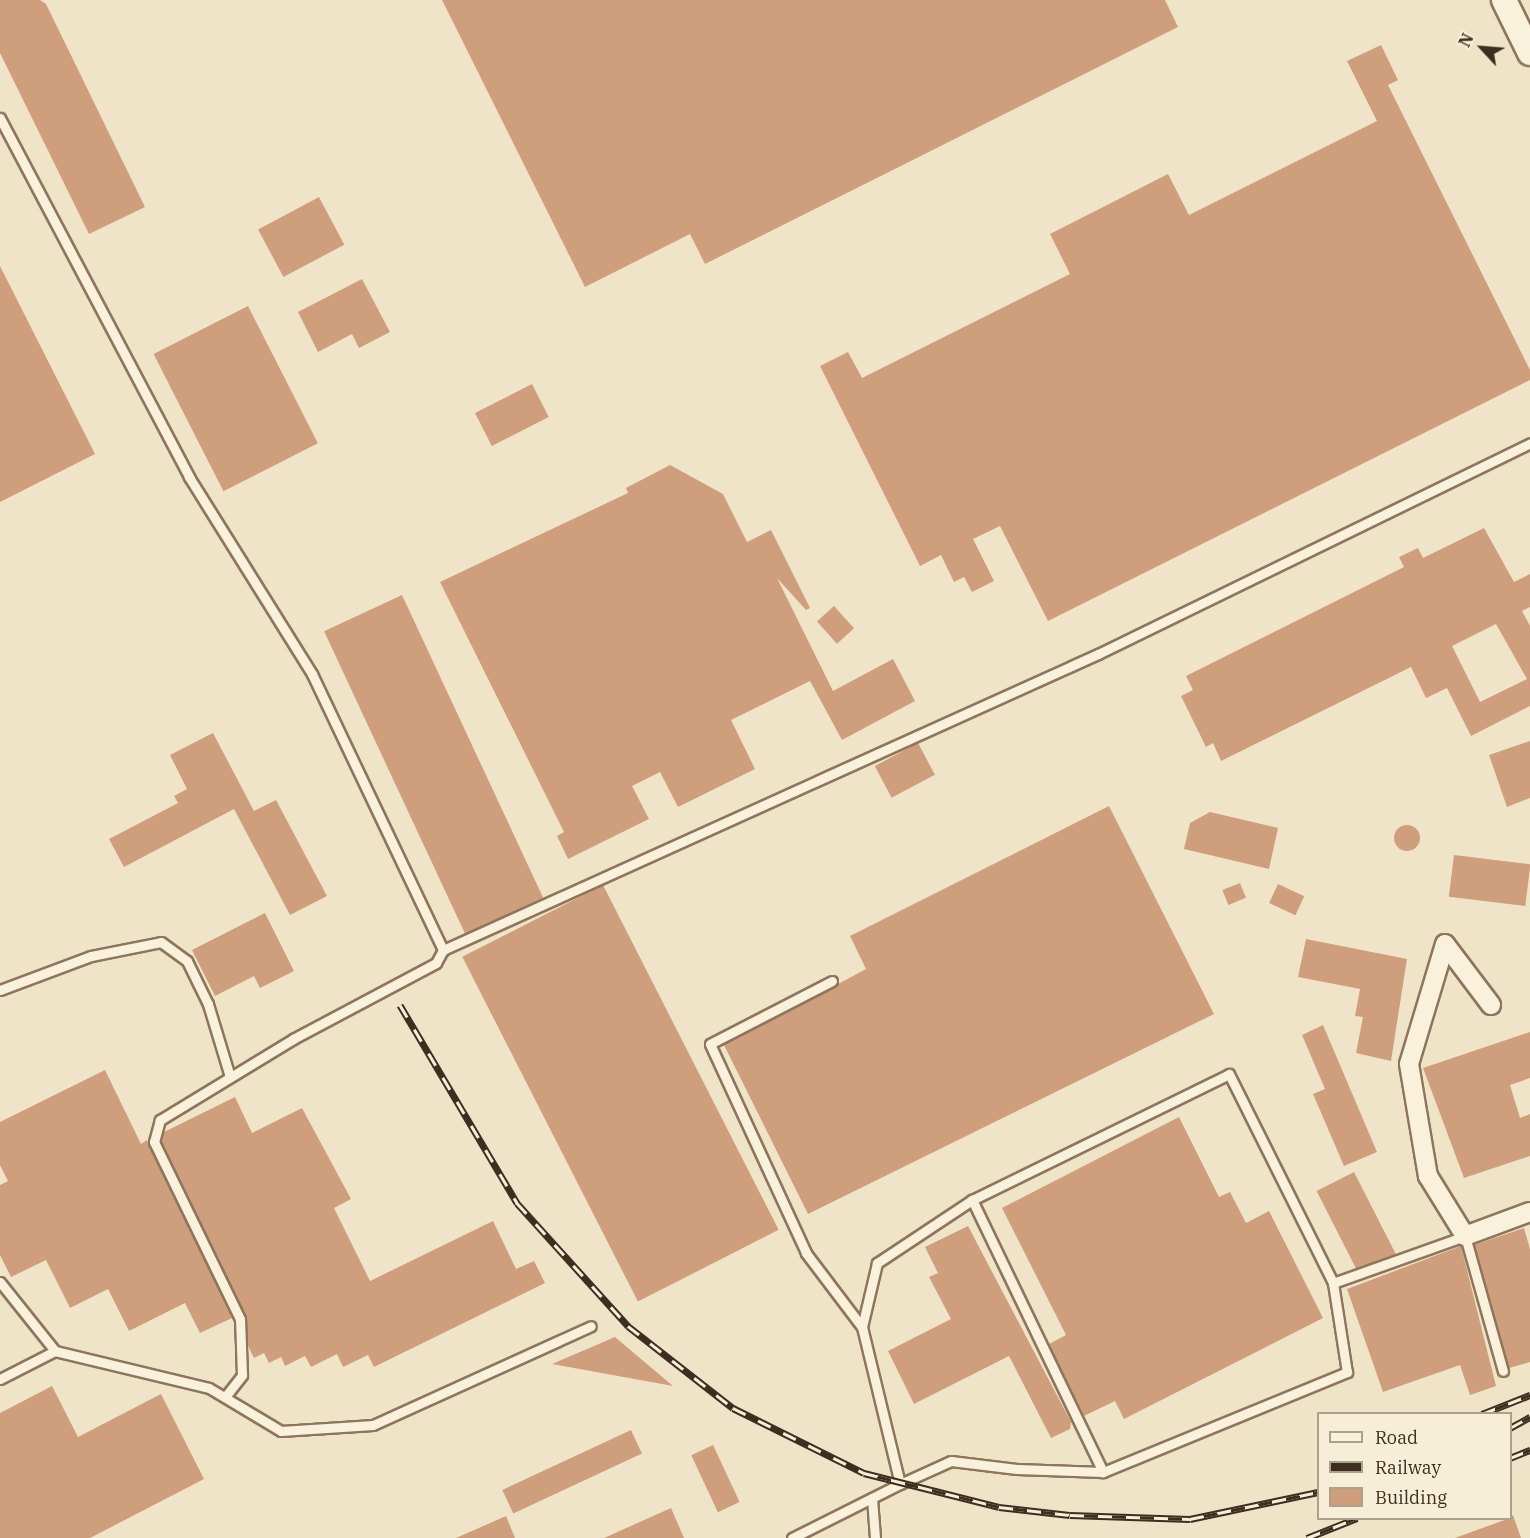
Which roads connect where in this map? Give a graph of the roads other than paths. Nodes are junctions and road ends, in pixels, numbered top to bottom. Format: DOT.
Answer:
graph roads {
  1 [pos="1504,0"];
  2 [pos="1530,53"];
  3 [pos="0,118"];
  4 [pos="1530,443"];
  5 [pos="443,950"];
  6 [pos="832,981"];
  7 [pos="0,990"];
  8 [pos="1491,1005"];
  9 [pos="230,1077"];
  10 [pos="972,1200"];
  11 [pos="1529,1214"];
  12 [pos="1465,1236"];
  13 [pos="0,1282"];
  14 [pos="1333,1283"];
  15 [pos="591,1326"];
  16 [pos="862,1327"];
  17 [pos="55,1351"];
  18 [pos="1503,1371"];
  19 [pos="0,1379"];
  20 [pos="225,1397"];
  21 [pos="1103,1472"];
  22 [pos="900,1484"];
  23 [pos="872,1498"];
  24 [pos="792,1538"];
  25 [pos="876,1538"];
  1 -- 2 [label="street"];
  3 -- 5 [label="lane"];
  4 -- 5 [label="lane"];
  5 -- 9 [label="lane"];
  6 -- 16 [label="lane"];
  7 -- 9 [label="lane"];
  8 -- 12 [label="street"];
  9 -- 20 [label="lane"];
  10 -- 14 [label="lane"];
  10 -- 16 [label="lane"];
  10 -- 21 [label="lane"];
  11 -- 12 [label="street"];
  12 -- 14 [label="lane"];
  12 -- 18 [label="lane"];
  13 -- 17 [label="lane"];
  14 -- 21 [label="lane"];
  15 -- 20 [label="lane"];
  16 -- 22 [label="lane"];
  17 -- 19 [label="lane"];
  17 -- 20 [label="lane"];
  21 -- 22 [label="lane"];
  22 -- 23 [label="lane"];
  23 -- 24 [label="lane"];
  23 -- 25 [label="lane"];
}
